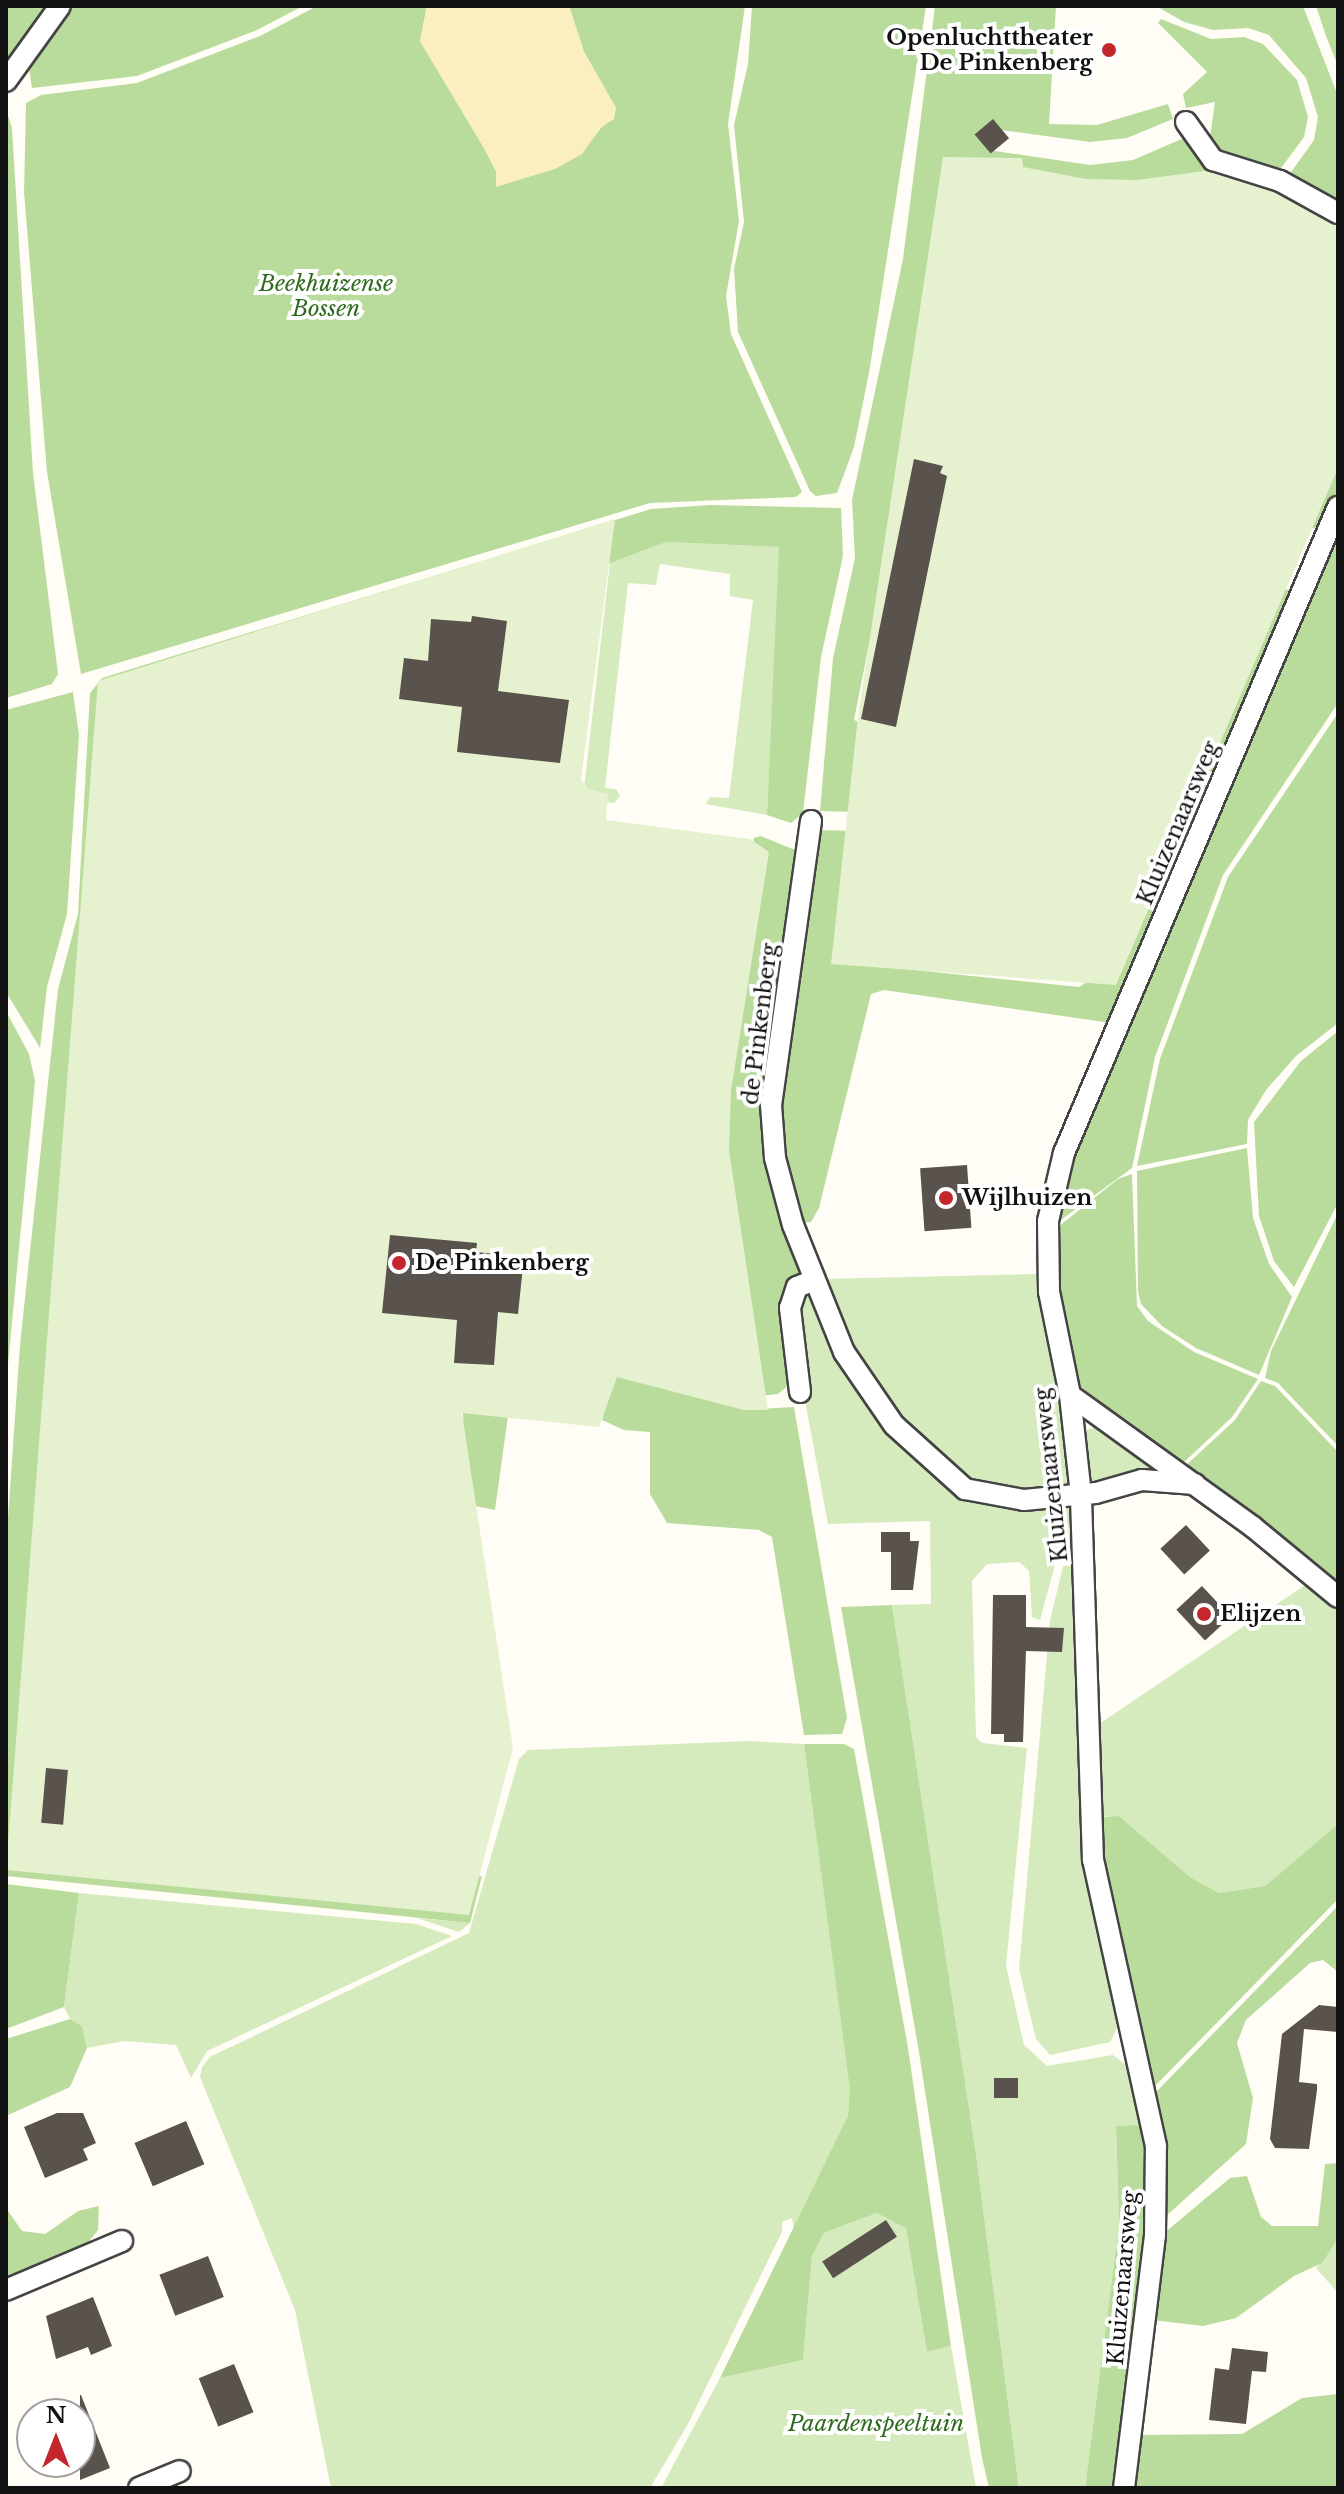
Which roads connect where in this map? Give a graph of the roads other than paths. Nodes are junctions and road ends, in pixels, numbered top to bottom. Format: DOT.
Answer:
graph roads {
  1 [pos="60,6"];
  2 [pos="6,81"];
  3 [pos="1186,122"];
  4 [pos="1338,213"];
  5 [pos="1338,507"];
  6 [pos="811,821"];
  7 [pos="812,1281"];
  8 [pos="800,1392"];
  9 [pos="1070,1395"];
  10 [pos="1195,1484"];
  11 [pos="1081,1495"];
  12 [pos="1338,1597"];
  13 [pos="122,2241"];
  14 [pos="6,2290"];
  15 [pos="180,2471"];
  16 [pos="139,2488"];
  17 [pos="1124,2488"];
  1 -- 2 [label="street"];
  3 -- 4 [label="street"];
  5 -- 9 [label="street, Kluizenaarsweg"];
  6 -- 7 [label="street, de Pinkenberg"];
  7 -- 8 [label="street"];
  7 -- 11 [label="street, de Pinkenberg"];
  9 -- 10 [label="street"];
  9 -- 11 [label="street, Kluizenaarsweg"];
  10 -- 11 [label="street, de Pinkenberg"];
  10 -- 12 [label="street"];
  11 -- 17 [label="street, Kluizenaarsweg"];
  13 -- 14 [label="street"];
  15 -- 16 [label="street"];
}
